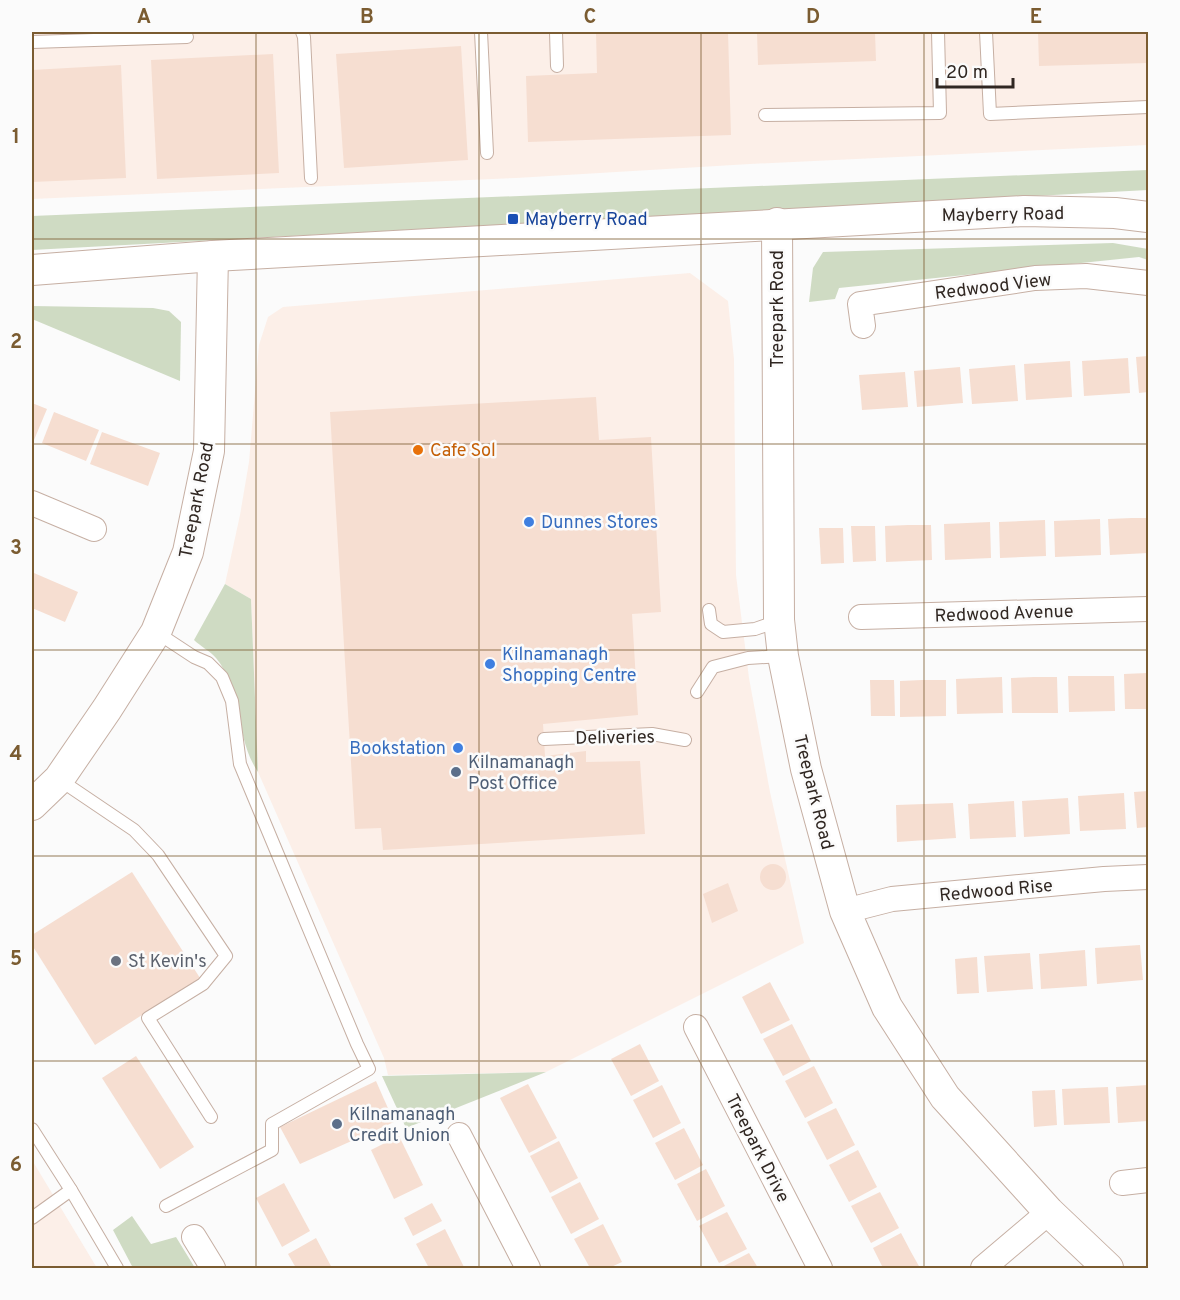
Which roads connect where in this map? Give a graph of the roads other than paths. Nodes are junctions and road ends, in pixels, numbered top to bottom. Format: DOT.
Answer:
graph roads {
  1 [pos="302,32"];
  2 [pos="481,32"];
  3 [pos="556,32"];
  4 [pos="938,32"];
  5 [pos="986,32"];
  6 [pos="187,37"];
  7 [pos="32,42"];
  8 [pos="557,66"];
  9 [pos="1149,107"];
  10 [pos="765,115"];
  11 [pos="487,153"];
  12 [pos="311,178"];
  13 [pos="1149,217"];
  14 [pos="777,223"];
  15 [pos="213,256"];
  16 [pos="32,270"];
  17 [pos="1149,283"];
  18 [pos="862,326"];
  19 [pos="32,503"];
  20 [pos="93,529"];
  21 [pos="1149,609"];
  22 [pos="709,610"];
  23 [pos="861,617"];
  24 [pos="779,620"];
  25 [pos="156,632"];
  26 [pos="783,656"];
  27 [pos="697,692"];
  28 [pos="544,740"];
  29 [pos="686,740"];
  30 [pos="59,779"];
  31 [pos="32,805"];
  32 [pos="1149,877"];
  33 [pos="845,911"];
  34 [pos="696,1027"];
  35 [pos="211,1117"];
  36 [pos="32,1129"];
  37 [pos="459,1135"];
  38 [pos="1149,1180"];
  39 [pos="1122,1183"];
  40 [pos="71,1190"];
  41 [pos="166,1206"];
  42 [pos="1049,1212"];
  43 [pos="32,1218"];
  44 [pos="194,1237"];
  45 [pos="117,1269"];
  46 [pos="213,1269"];
  47 [pos="528,1269"];
  48 [pos="820,1269"];
  49 [pos="983,1269"];
  50 [pos="1108,1269"];
  1 -- 12 [label="lane"];
  2 -- 11 [label="lane"];
  3 -- 8 [label="lane"];
  4 -- 10 [label="lane"];
  5 -- 9 [label="lane"];
  6 -- 7 [label="lane"];
  13 -- 14 [label="street, Mayberry Road"];
  14 -- 15 [label="street, Mayberry Road"];
  14 -- 24 [label="street, Treepark Road"];
  15 -- 16 [label="street, Mayberry Road"];
  15 -- 25 [label="street, Treepark Road"];
  17 -- 18 [label="street, Redwood View"];
  19 -- 20 [label="street"];
  21 -- 23 [label="street, Redwood Avenue"];
  22 -- 24 [label="lane"];
  24 -- 26 [label="street, Treepark Road"];
  25 -- 30 [label="street, Treepark Road"];
  25 -- 41 [label="lane"];
  26 -- 27 [label="lane"];
  26 -- 33 [label="street, Treepark Road"];
  28 -- 29 [label="lane, Deliveries"];
  30 -- 31 [label="street, Treepark Road"];
  30 -- 35 [label="lane"];
  32 -- 33 [label="street, Redwood Rise"];
  33 -- 42 [label="street, Treepark Road"];
  34 -- 48 [label="street, Treepark Drive"];
  36 -- 40 [label="lane"];
  37 -- 47 [label="street"];
  38 -- 39 [label="street"];
  40 -- 43 [label="lane"];
  40 -- 45 [label="lane"];
  42 -- 49 [label="street"];
  42 -- 50 [label="street, Treepark Road"];
  44 -- 46 [label="street"];
}
